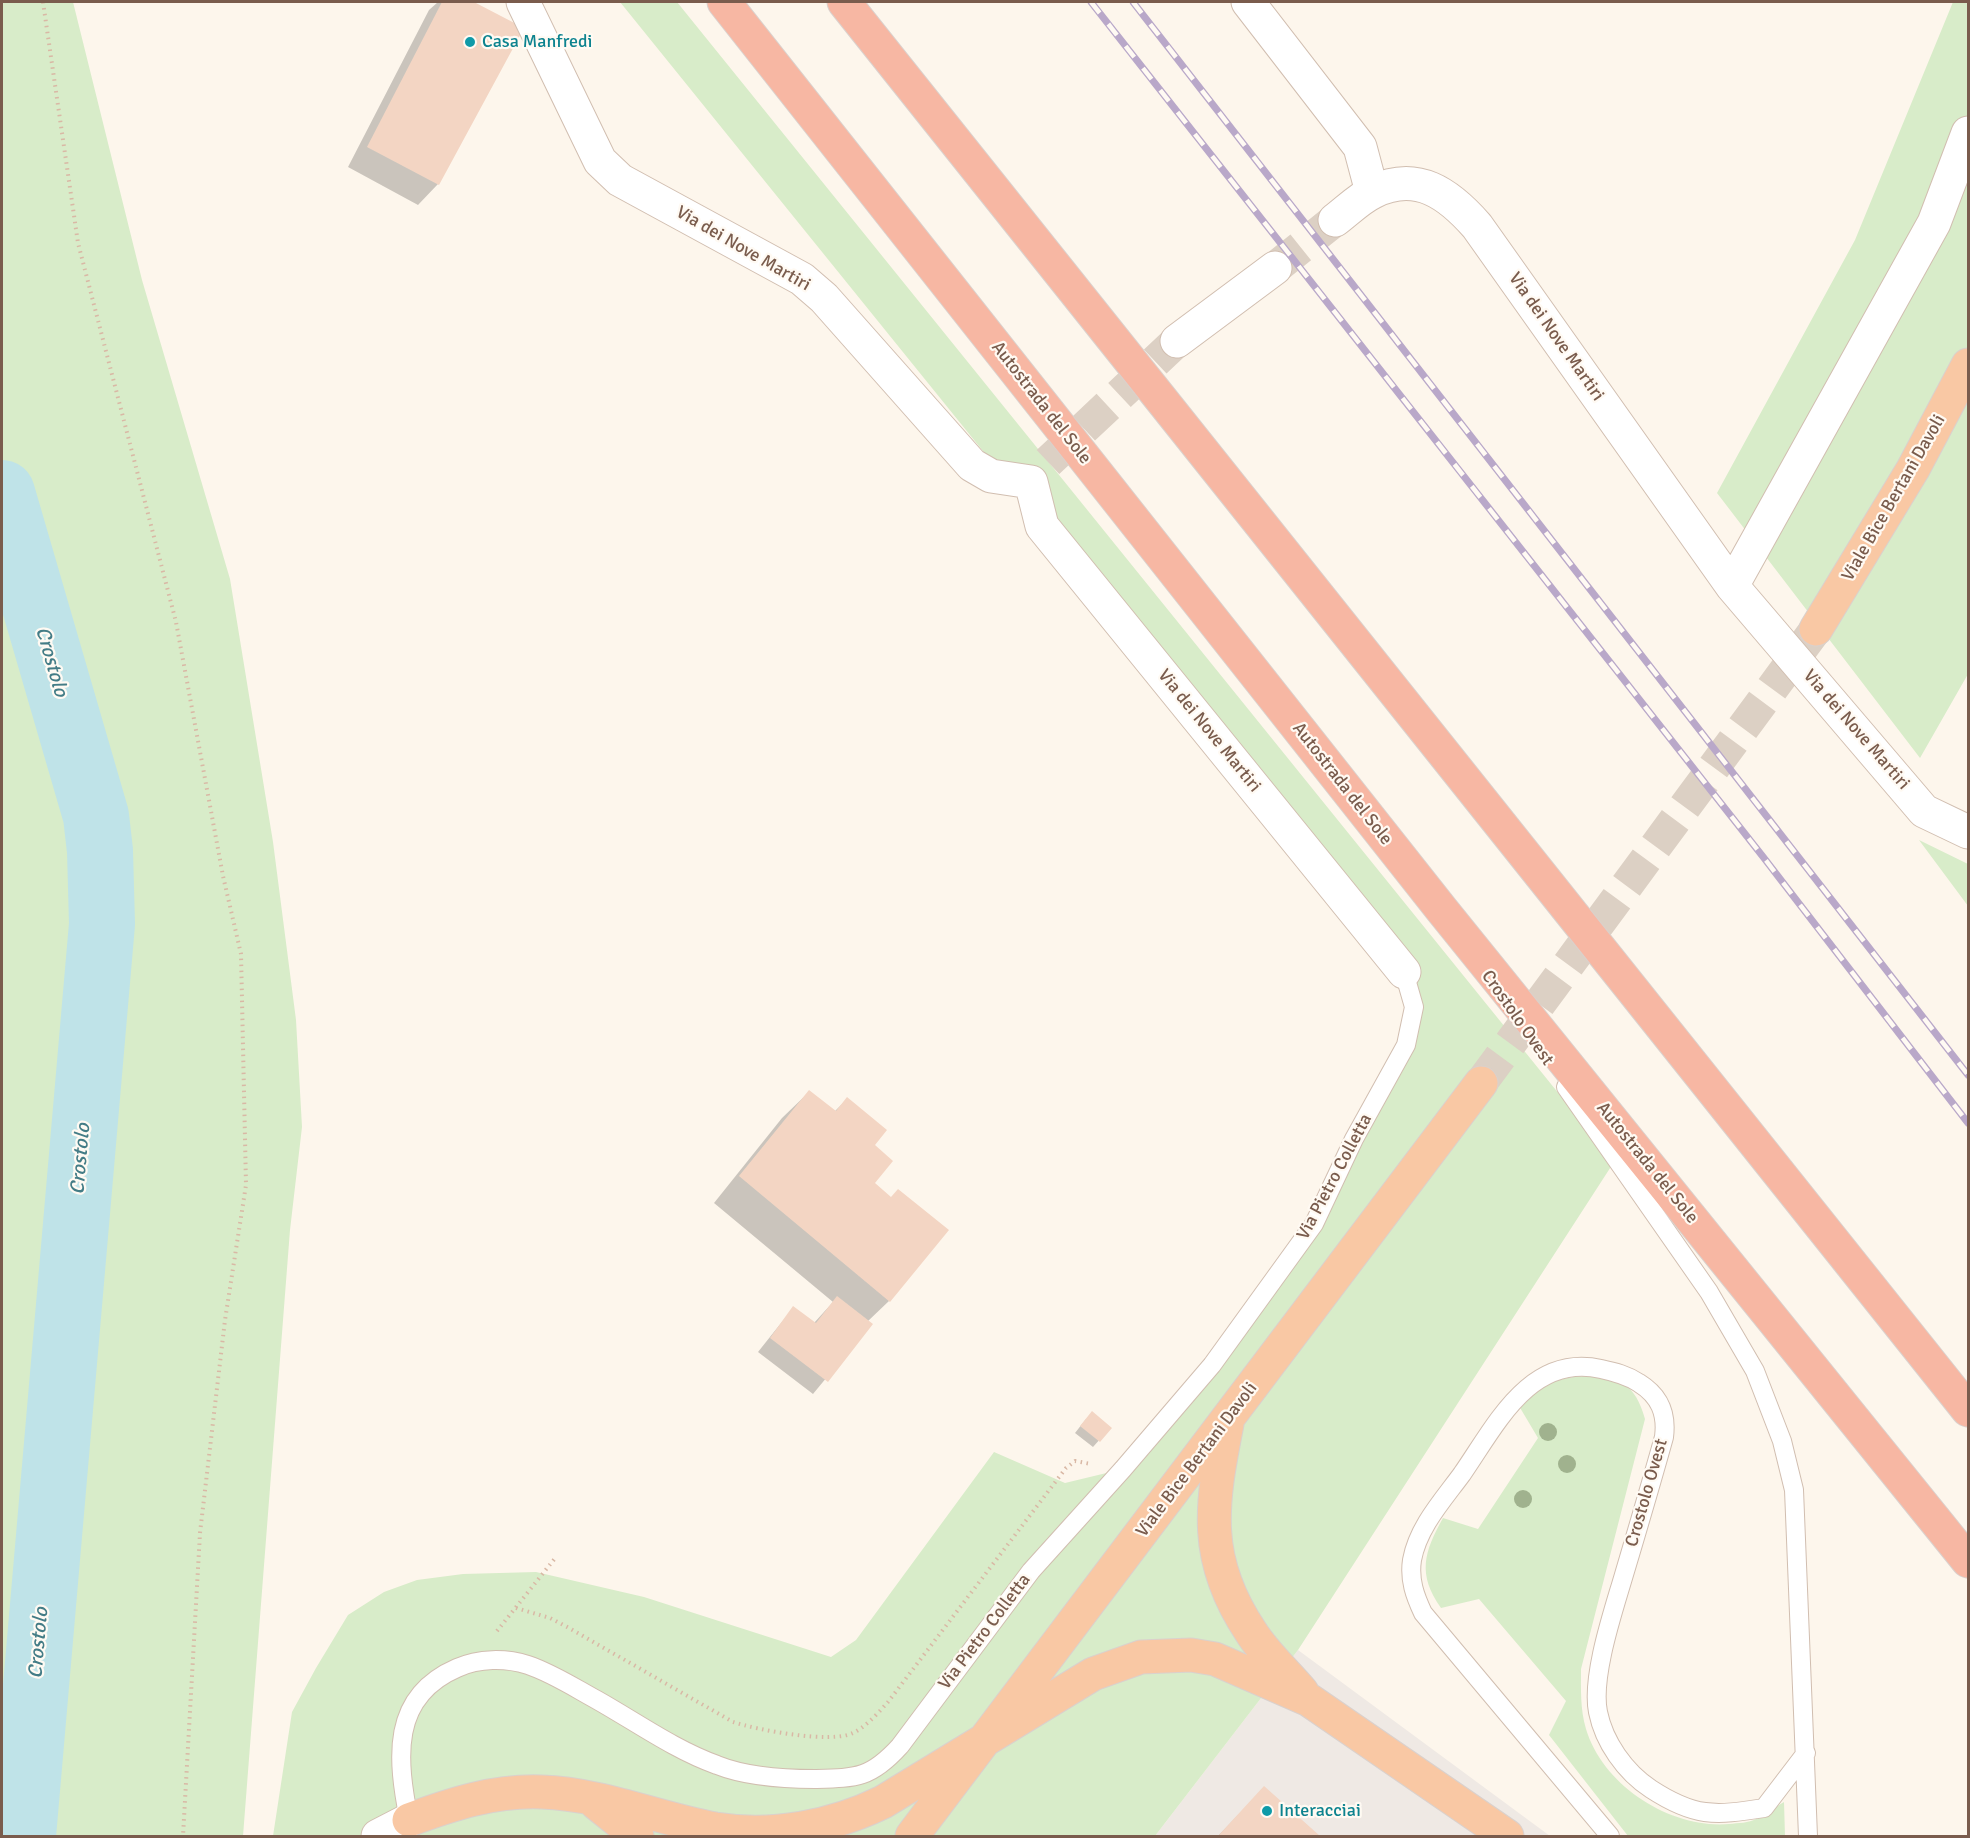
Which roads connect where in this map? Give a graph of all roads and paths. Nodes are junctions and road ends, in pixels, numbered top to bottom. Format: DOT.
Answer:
graph roads {
  1 [pos="43,2"];
  2 [pos="523,2"];
  3 [pos="724,2"];
  4 [pos="844,2"];
  5 [pos="1248,2"];
  6 [pos="1968,133"];
  7 [pos="1372,192"];
  8 [pos="1335,220"];
  9 [pos="1275,268"];
  10 [pos="1177,341"];
  11 [pos="1968,365"];
  12 [pos="1732,586"];
  13 [pos="1816,629"];
  14 [pos="1968,832"];
  15 [pos="1442,910"];
  16 [pos="1404,972"];
  17 [pos="1481,1083"];
  18 [pos="1968,1410"];
  19 [pos="1229,1416"];
  20 [pos="1123,1469"];
  21 [pos="556,1557"];
  22 [pos="1968,1561"];
  23 [pos="1310,1700"];
  24 [pos="989,1736"];
  25 [pos="1806,1753"];
  26 [pos="590,1798"];
  27 [pos="409,1820"];
  28 [pos="183,1836"];
  29 [pos="378,1836"];
  30 [pos="637,1836"];
  31 [pos="912,1836"];
  32 [pos="1507,1836"];
  33 [pos="1610,1836"];
  34 [pos="1808,1836"];
  1 -- 28 [label="path"];
  2 -- 16 [label="street, Via dei Nove Martiri"];
  3 -- 15 [label="highway, Autostrada del Sole"];
  4 -- 18 [label="highway"];
  5 -- 7 [label="street"];
  6 -- 12 [label="street"];
  7 -- 8 [label="street, Via dei Nove Martiri"];
  7 -- 12 [label="street, Via dei Nove Martiri"];
  9 -- 10 [label="street"];
  11 -- 13 [label="highway, Viale Bice Bertani Davoli"];
  12 -- 14 [label="street, Via dei Nove Martiri"];
  15 -- 22 [label="highway, Autostrada del Sole"];
  15 -- 25 [label="lane, Crostolo Ovest"];
  16 -- 20 [label="lane, Via Pietro Colletta"];
  17 -- 19 [label="highway, Viale Bice Bertani Davoli"];
  19 -- 23 [label="highway"];
  19 -- 24 [label="highway, Viale Bice Bertani Davoli"];
  20 -- 21 [label="path"];
  20 -- 27 [label="lane, Via Pietro Colletta"];
  23 -- 24 [label="highway"];
  23 -- 32 [label="highway"];
  24 -- 26 [label="highway"];
  24 -- 31 [label="highway, Viale Bice Bertani Davoli"];
  25 -- 33 [label="lane, Crostolo Ovest"];
  25 -- 34 [label="lane, Crostolo Ovest"];
  26 -- 27 [label="highway"];
  26 -- 30 [label="highway"];
  27 -- 29 [label="street"];
}
